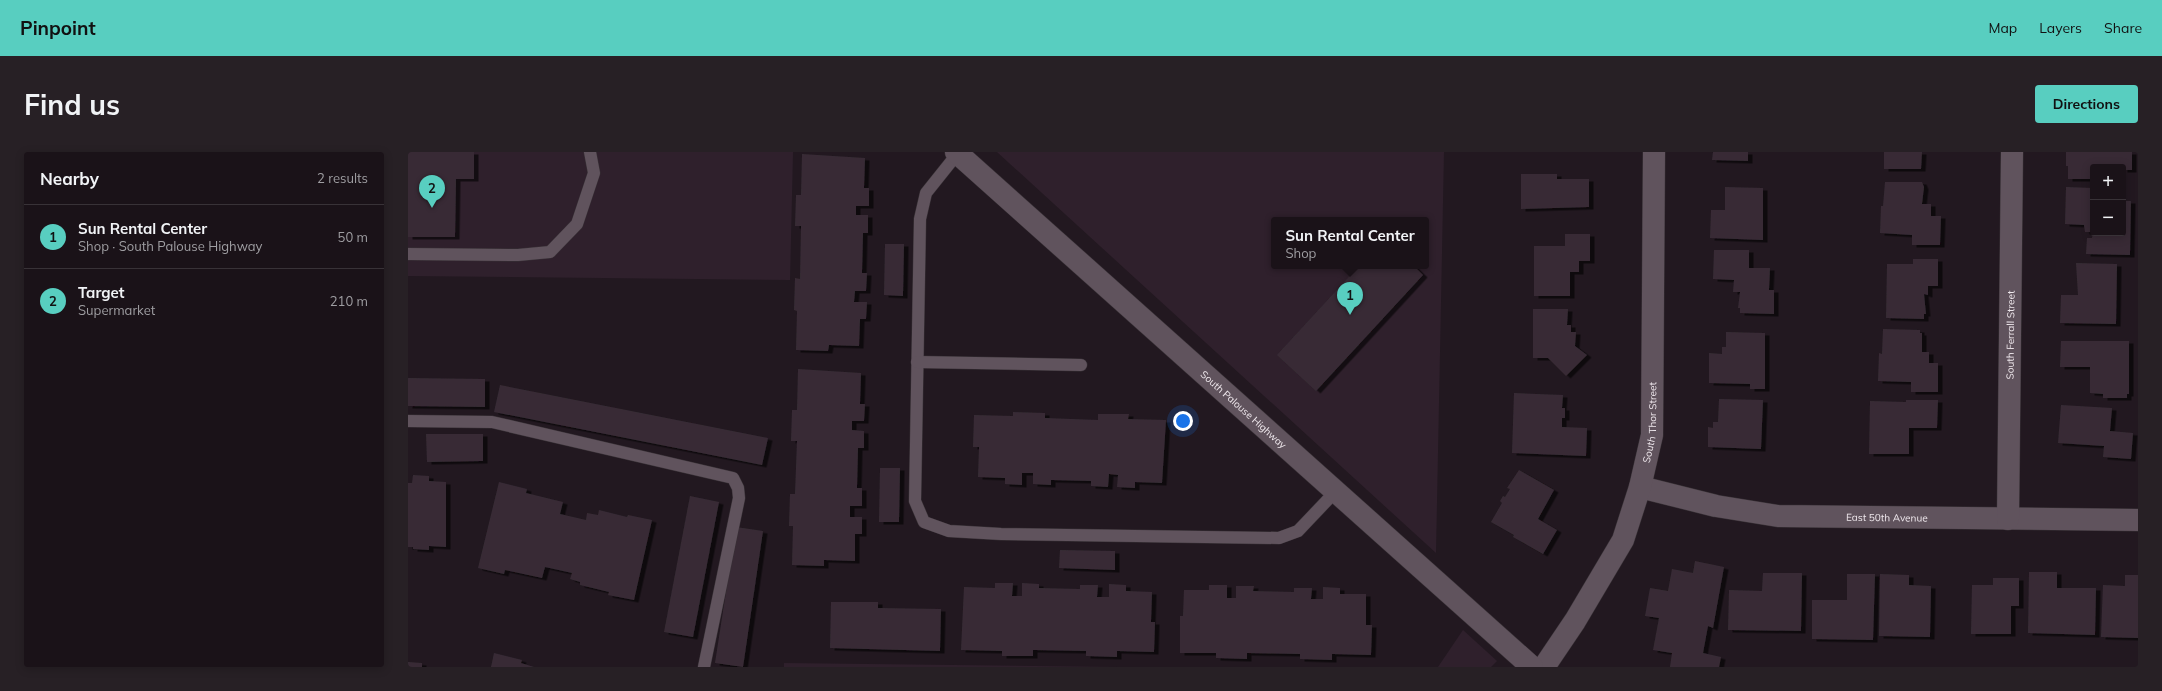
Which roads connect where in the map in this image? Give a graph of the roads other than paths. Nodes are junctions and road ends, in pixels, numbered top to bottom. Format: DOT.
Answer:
graph roads {
  1 [pos="590,152"];
  2 [pos="1654,152"];
  3 [pos="2012,152"];
  4 [pos="957,153"];
  5 [pos="408,254"];
  6 [pos="917,362"];
  7 [pos="1081,365"];
  8 [pos="408,420"];
  9 [pos="1640,487"];
  10 [pos="1336,492"];
  11 [pos="2008,519"];
  12 [pos="2138,520"];
  13 [pos="704,667"];
  14 [pos="1532,667"];
  15 [pos="1544,667"];
  1 -- 5 [label="lane"];
  2 -- 9 [label="street, South Thor Street"];
  3 -- 11 [label="street, South Ferrall Street"];
  4 -- 6 [label="lane"];
  4 -- 10 [label="street, South Palouse Highway"];
  6 -- 7 [label="lane"];
  6 -- 10 [label="lane"];
  8 -- 13 [label="lane"];
  9 -- 11 [label="street, East 50th Avenue"];
  9 -- 15 [label="street, South Thor Street"];
  10 -- 14 [label="street, South Palouse Highway"];
  11 -- 12 [label="street, East 50th Avenue"];
}
